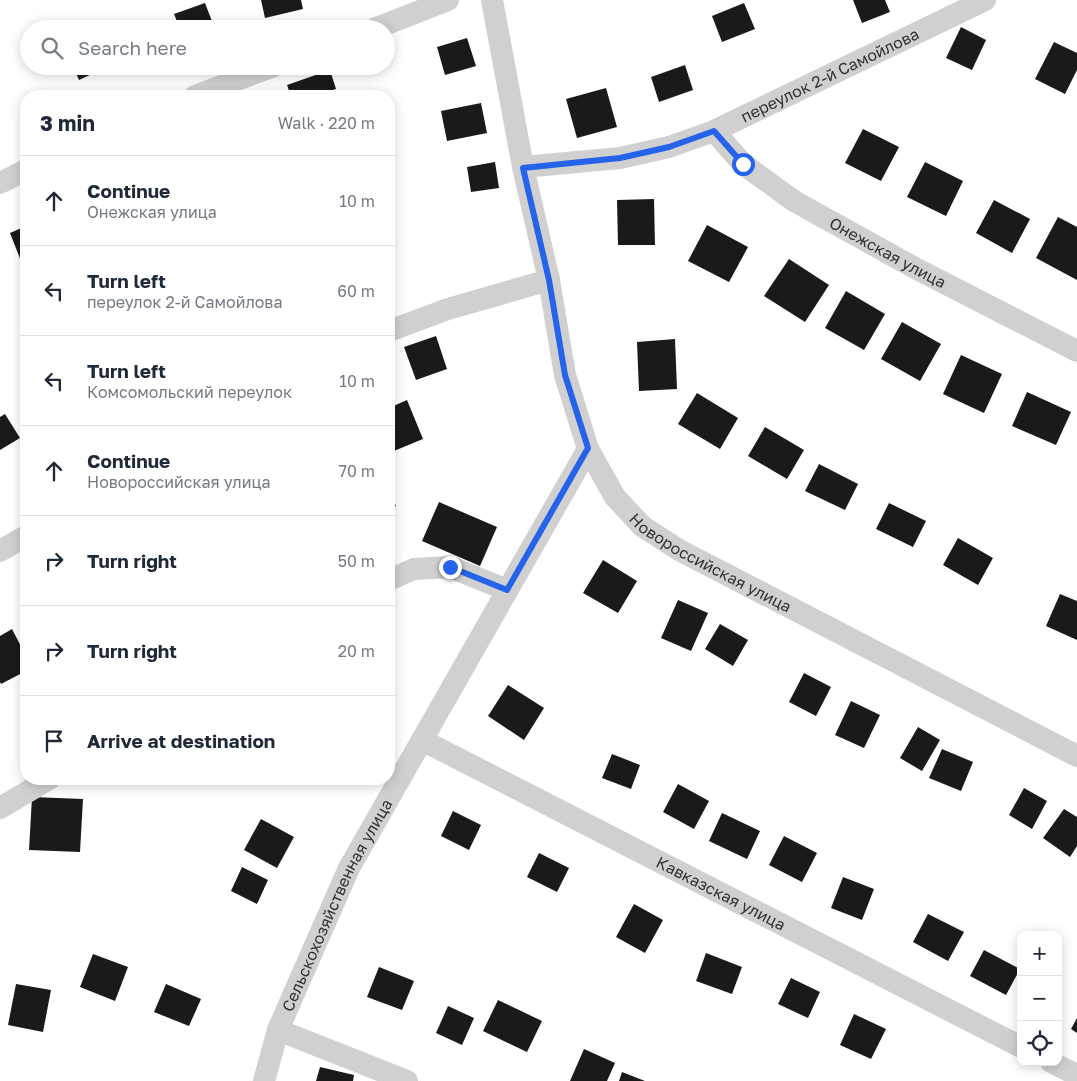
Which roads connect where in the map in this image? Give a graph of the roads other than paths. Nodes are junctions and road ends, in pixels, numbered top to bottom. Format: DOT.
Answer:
graph roads {
  1 [pos="448,0"];
  2 [pos="492,0"];
  3 [pos="985,0"];
  4 [pos="395,21"];
  5 [pos="250,75"];
  6 [pos="211,90"];
  7 [pos="714,131"];
  8 [pos="523,168"];
  9 [pos="20,173"];
  10 [pos="0,183"];
  11 [pos="549,280"];
  12 [pos="395,329"];
  13 [pos="1077,351"];
  14 [pos="588,448"];
  15 [pos="20,539"];
  16 [pos="0,551"];
  17 [pos="395,577"];
  18 [pos="507,590"];
  19 [pos="422,740"];
  20 [pos="1077,756"];
  21 [pos="39,785"];
  22 [pos="0,808"];
  23 [pos="278,1030"];
  24 [pos="1017,1044"];
  25 [pos="1059,1066"];
  26 [pos="1077,1075"];
  27 [pos="264,1081"];
  28 [pos="408,1081"];
  1 -- 4 [label="street"];
  2 -- 8 [label="street, Новороссийская улица"];
  3 -- 7 [label="street, переулок 2-й Самойлова"];
  5 -- 6 [label="street"];
  7 -- 8 [label="street, переулок 2-й Самойлова"];
  7 -- 13 [label="street, Онежская улица"];
  8 -- 11 [label="street, Новороссийская улица"];
  9 -- 10 [label="street"];
  11 -- 12 [label="street"];
  11 -- 14 [label="street, Новороссийская улица"];
  14 -- 18 [label="street, Сельскохозяйственная улица"];
  14 -- 20 [label="street, Новороссийская улица"];
  15 -- 16 [label="street"];
  17 -- 18 [label="street"];
  18 -- 19 [label="street, Сельскохозяйственная улица"];
  19 -- 23 [label="street, Сельскохозяйственная улица"];
  19 -- 24 [label="street, Кавказская улица"];
  21 -- 22 [label="street"];
  23 -- 27 [label="street, Сельскохозяйственная улица"];
  23 -- 28 [label="street"];
  25 -- 26 [label="street"];
}
